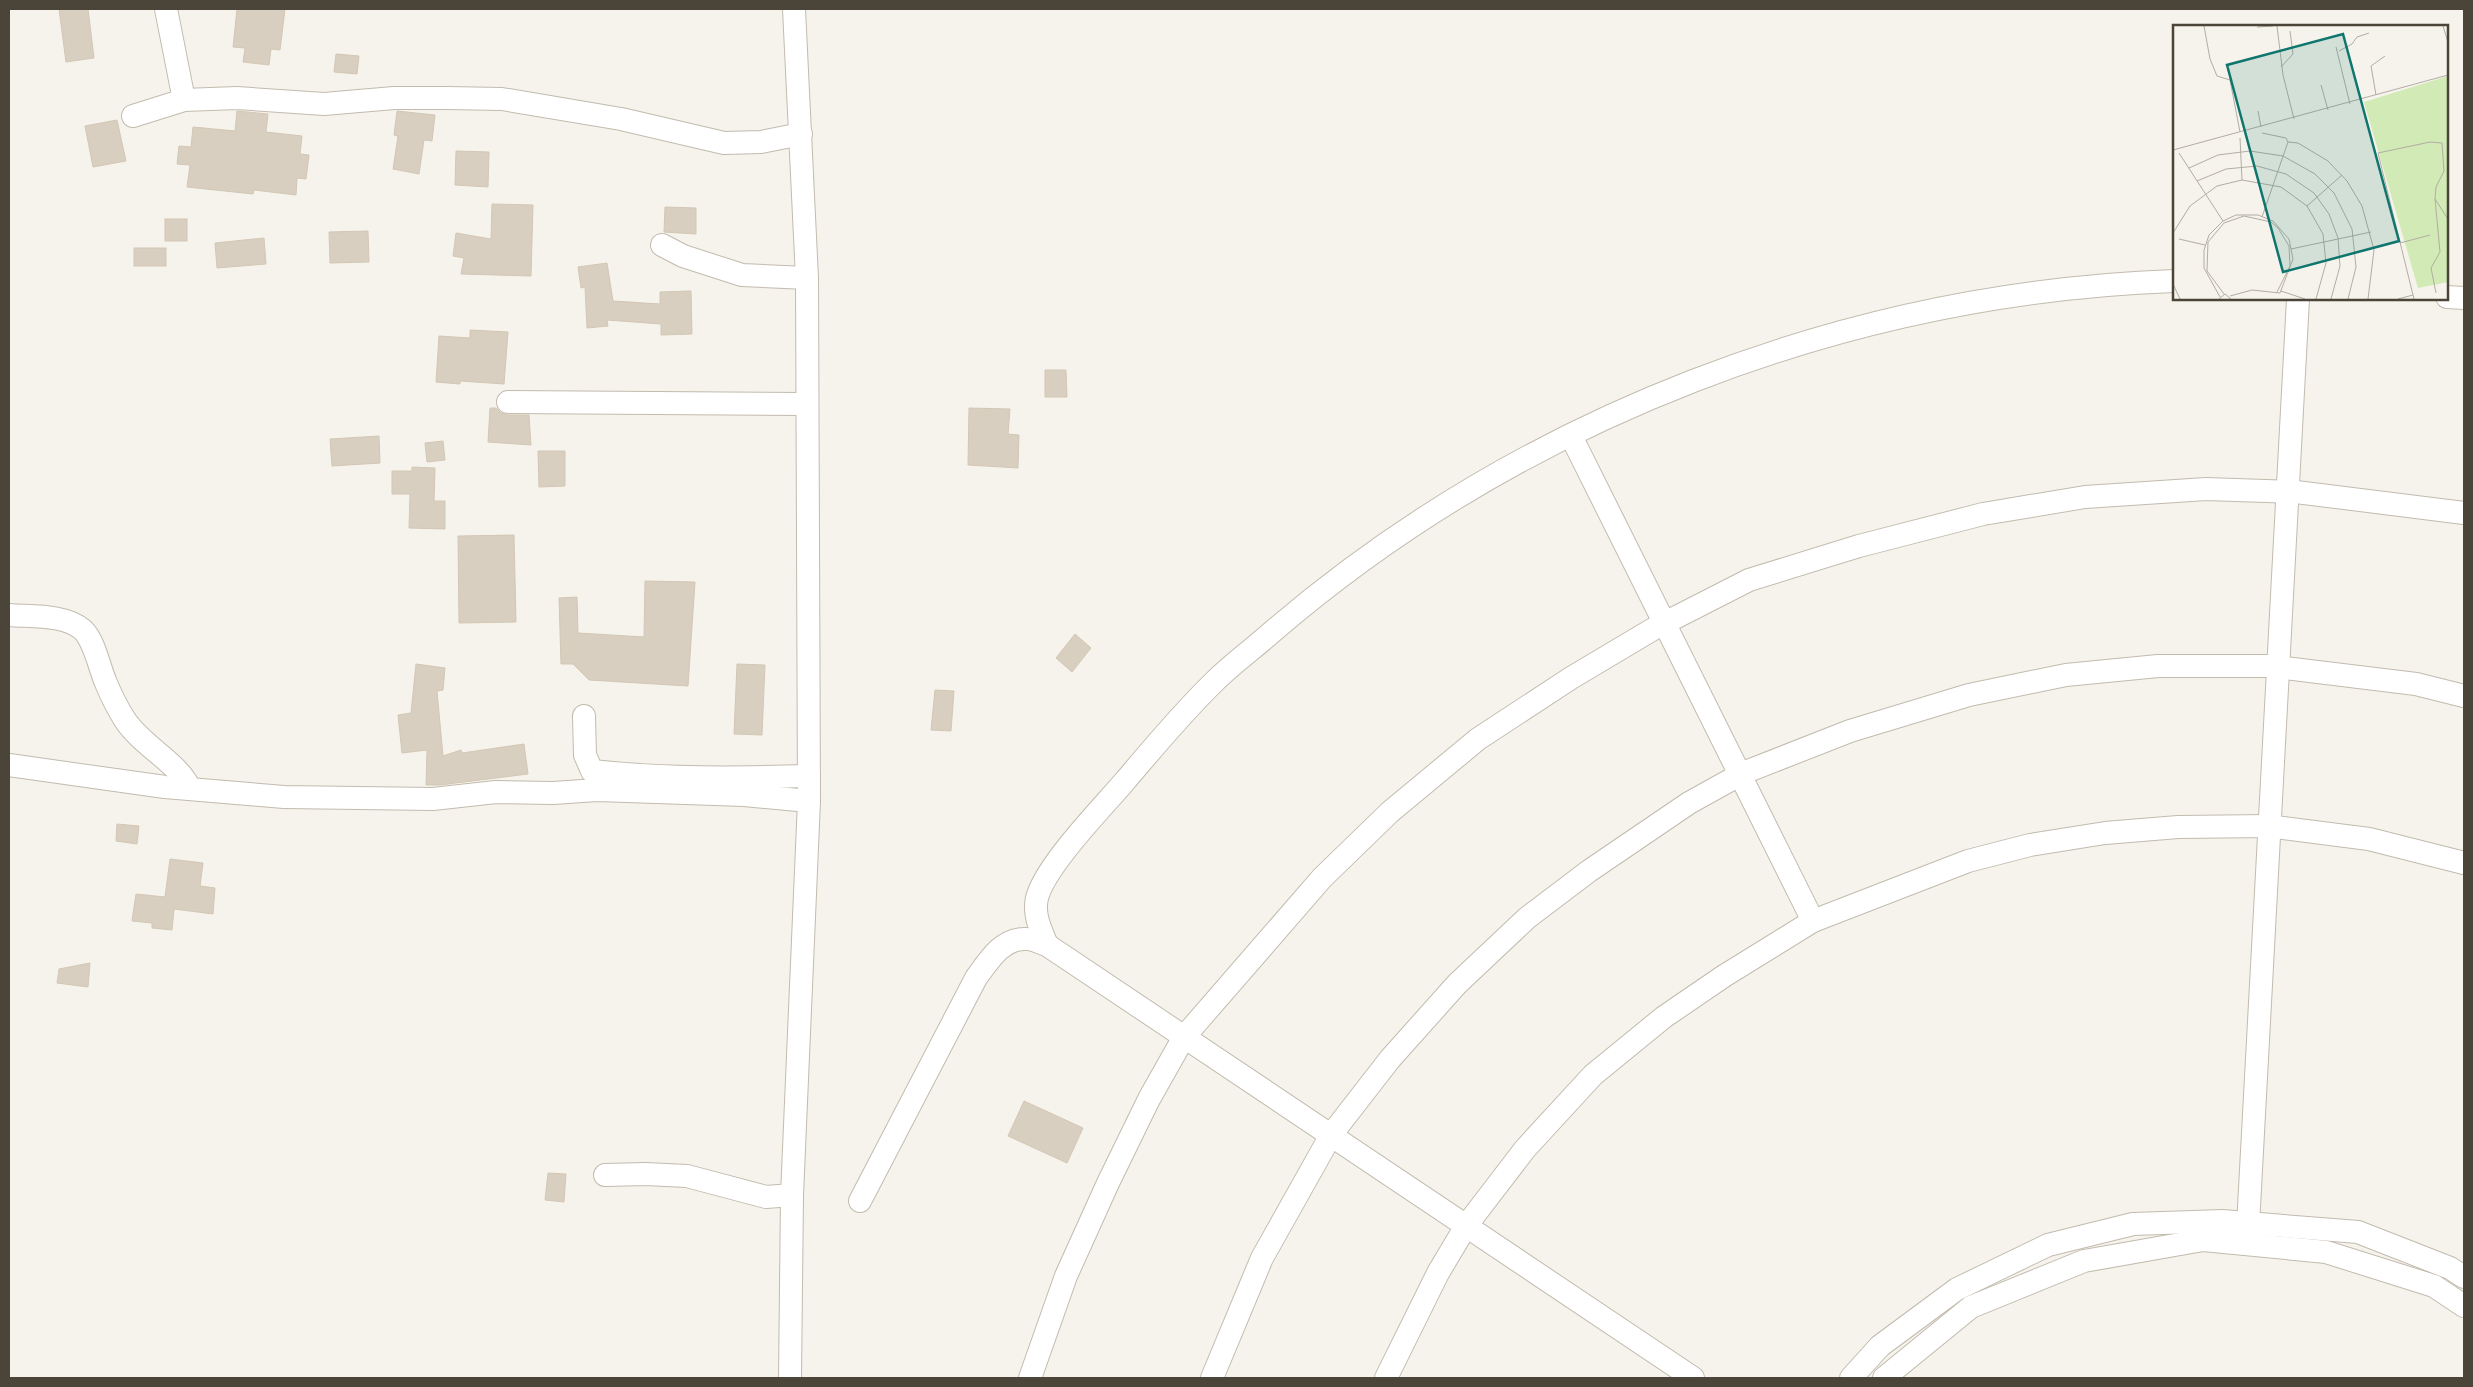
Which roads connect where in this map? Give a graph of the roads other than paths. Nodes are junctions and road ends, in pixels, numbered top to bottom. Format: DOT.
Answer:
graph roads {
  1 [pos="166,9"];
  2 [pos="794,9"];
  3 [pos="184,100"];
  4 [pos="133,116"];
  5 [pos="801,134"];
  6 [pos="662,245"];
  7 [pos="807,278"];
  8 [pos="2173,281"];
  9 [pos="2448,297"];
  10 [pos="2464,298"];
  11 [pos="2298,300"];
  12 [pos="508,402"];
  13 [pos="807,404"];
  14 [pos="1571,436"];
  15 [pos="2464,513"];
  16 [pos="9,615"];
  17 [pos="2464,696"];
  18 [pos="584,716"];
  19 [pos="9,765"];
  20 [pos="809,776"];
  21 [pos="190,789"];
  22 [pos="809,801"];
  23 [pos="2464,863"];
  24 [pos="1813,921"];
  25 [pos="1048,945"];
  26 [pos="1184,1037"];
  27 [pos="1331,1135"];
  28 [pos="605,1175"];
  29 [pos="792,1195"];
  30 [pos="860,1202"];
  31 [pos="2249,1222"];
  32 [pos="1466,1226"];
  33 [pos="2247,1244"];
  34 [pos="2464,1277"];
  35 [pos="2464,1306"];
  36 [pos="790,1378"];
  37 [pos="1030,1378"];
  38 [pos="1212,1378"];
  39 [pos="1386,1378"];
  40 [pos="1693,1378"];
  41 [pos="1851,1378"];
  42 [pos="1884,1378"];
  1 -- 3 [label="street"];
  2 -- 5 [label="street"];
  3 -- 4 [label="street"];
  3 -- 5 [label="street"];
  5 -- 7 [label="street"];
  6 -- 7 [label="street"];
  7 -- 13 [label="street"];
  8 -- 14 [label="street"];
  9 -- 10 [label="street"];
  11 -- 31 [label="street"];
  12 -- 13 [label="street"];
  13 -- 20 [label="street"];
  14 -- 24 [label="street"];
  14 -- 25 [label="street"];
  15 -- 26 [label="street"];
  16 -- 21 [label="street"];
  17 -- 27 [label="street"];
  18 -- 20 [label="street"];
  19 -- 21 [label="street"];
  20 -- 22 [label="street"];
  21 -- 22 [label="street"];
  22 -- 29 [label="street"];
  23 -- 24 [label="street"];
  24 -- 32 [label="street"];
  25 -- 26 [label="street"];
  25 -- 30 [label="street"];
  26 -- 27 [label="street"];
  26 -- 37 [label="street"];
  27 -- 32 [label="street"];
  27 -- 38 [label="street"];
  28 -- 29 [label="street"];
  29 -- 36 [label="street"];
  31 -- 33 [label="street"];
  31 -- 34 [label="street"];
  31 -- 41 [label="street"];
  32 -- 39 [label="street"];
  32 -- 40 [label="street"];
  33 -- 35 [label="street"];
  33 -- 42 [label="street"];
}
